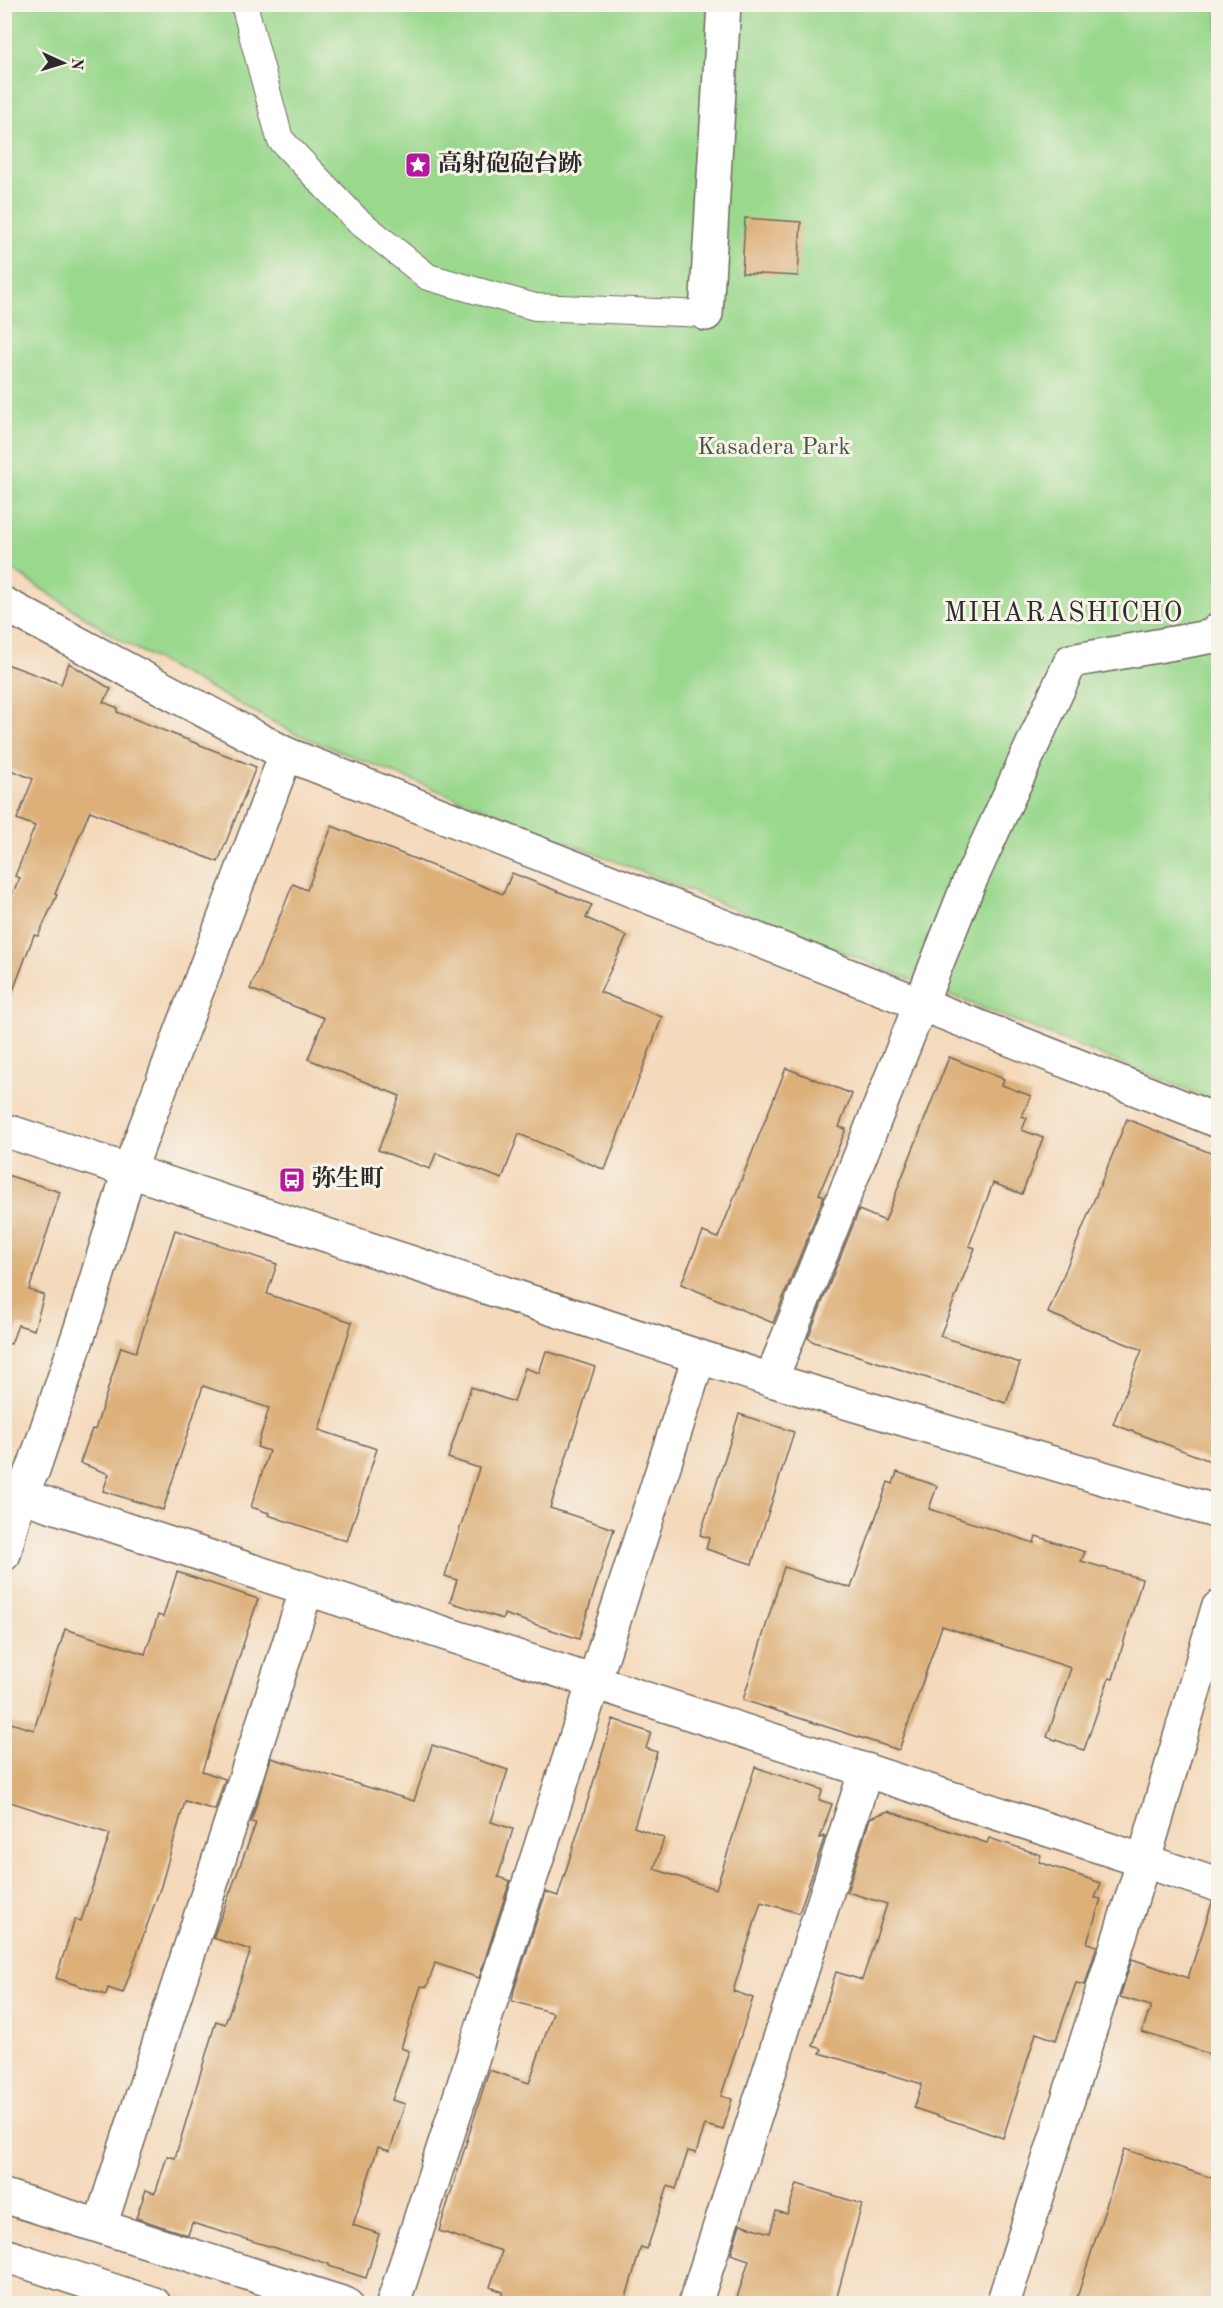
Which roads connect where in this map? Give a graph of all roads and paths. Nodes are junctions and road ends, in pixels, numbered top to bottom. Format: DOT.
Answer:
graph roads {
  1 [pos="244,4"];
  2 [pos="724,4"];
  3 [pos="706,314"];
  4 [pos="4,604"];
  5 [pos="1218,630"];
  6 [pos="286,754"];
  7 [pos="921,1003"];
  8 [pos="1218,1121"];
  9 [pos="4,1130"];
  10 [pos="129,1171"];
  11 [pos="699,1357"];
  12 [pos="771,1380"];
  13 [pos="12,1492"];
  14 [pos="1218,1512"];
  15 [pos="4,1554"];
  16 [pos="307,1588"];
  17 [pos="1218,1608"];
  18 [pos="594,1682"];
  19 [pos="866,1770"];
  20 [pos="1144,1860"];
  21 [pos="1218,1885"];
  22 [pos="4,2196"];
  23 [pos="100,2226"];
  24 [pos="4,2255"];
  25 [pos="80,2292"];
  26 [pos="154,2304"];
  27 [pos="345,2304"];
  28 [pos="393,2304"];
  29 [pos="695,2304"];
  30 [pos="1003,2304"];
  1 -- 3 [label="lane"];
  2 -- 3 [label="street"];
  4 -- 6 [label="street"];
  5 -- 7 [label="street"];
  6 -- 7 [label="street"];
  6 -- 10 [label="street"];
  7 -- 8 [label="street"];
  7 -- 12 [label="street"];
  9 -- 10 [label="street"];
  10 -- 11 [label="street"];
  10 -- 13 [label="street"];
  11 -- 12 [label="street"];
  11 -- 18 [label="street"];
  12 -- 14 [label="street"];
  13 -- 15 [label="street"];
  13 -- 16 [label="street"];
  16 -- 18 [label="street"];
  16 -- 23 [label="street"];
  17 -- 20 [label="street"];
  18 -- 19 [label="street"];
  18 -- 28 [label="street"];
  19 -- 20 [label="street"];
  19 -- 29 [label="street"];
  20 -- 21 [label="street"];
  20 -- 30 [label="street"];
  22 -- 23 [label="street"];
  23 -- 27 [label="street"];
  24 -- 25 [label="street"];
  25 -- 26 [label="street"];
}
